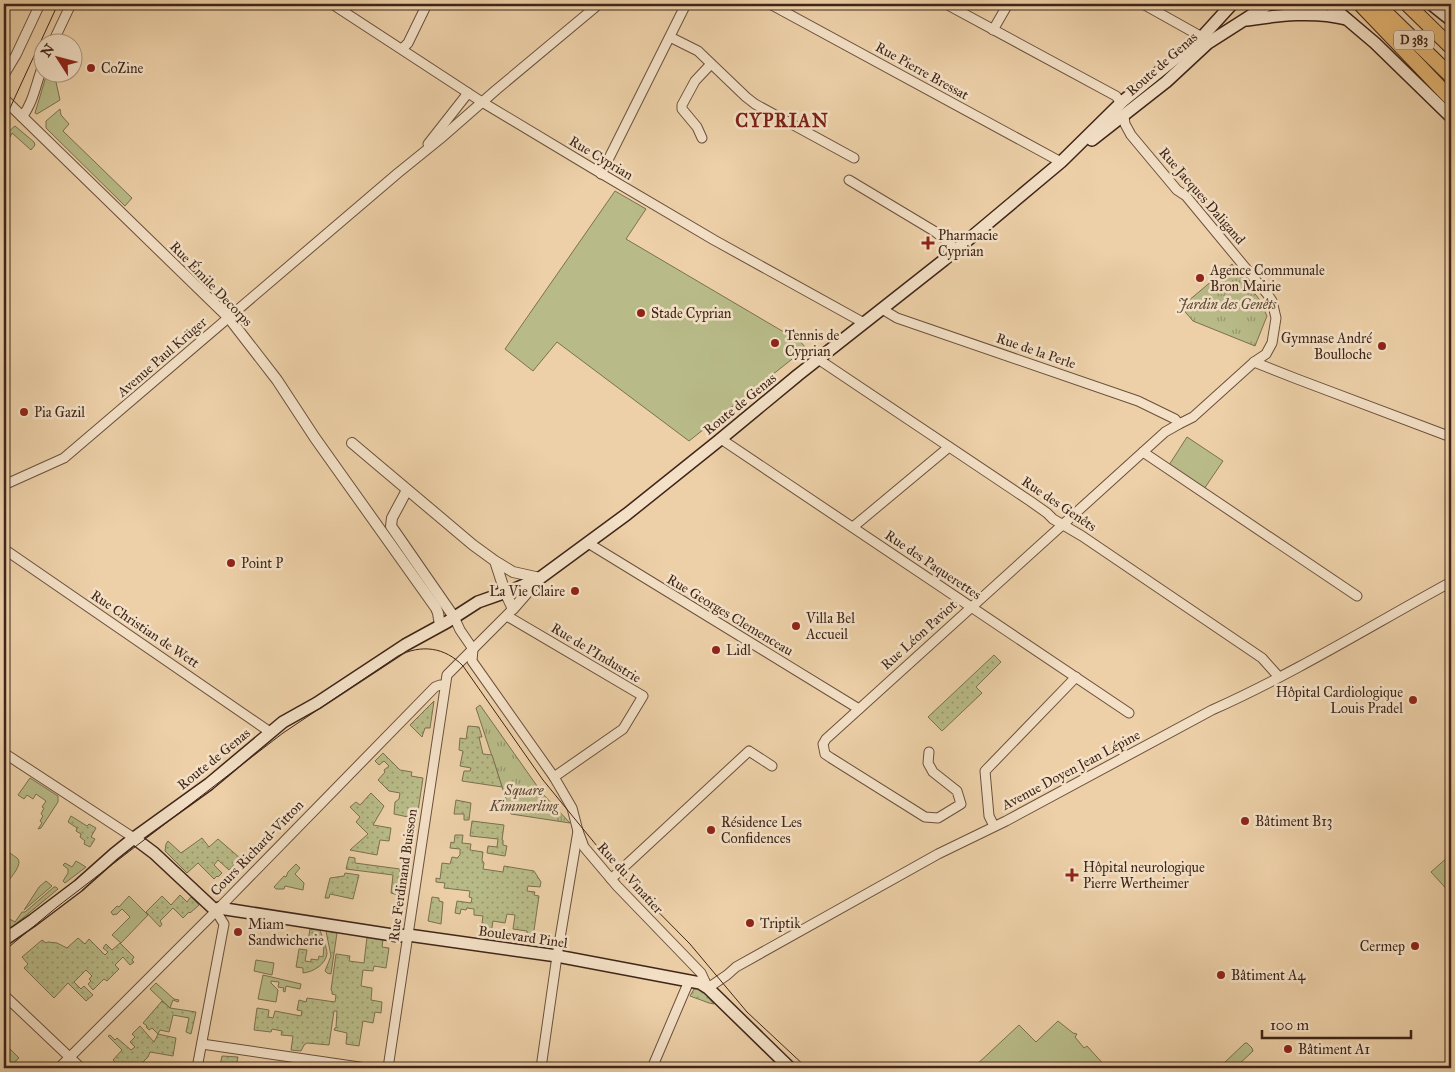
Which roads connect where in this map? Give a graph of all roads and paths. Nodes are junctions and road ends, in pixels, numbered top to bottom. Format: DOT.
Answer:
graph roads {
  1 [pos="40,4"];
  2 [pos="72,4"];
  3 [pos="332,4"];
  4 [pos="427,4"];
  5 [pos="599,4"];
  6 [pos="686,4"];
  7 [pos="770,4"];
  8 [pos="946,4"];
  9 [pos="1008,4"];
  10 [pos="1143,4"];
  11 [pos="1232,4"];
  12 [pos="1269,4"];
  13 [pos="1329,4"];
  14 [pos="1340,4"];
  15 [pos="1377,4"];
  16 [pos="1408,4"];
  17 [pos="1431,4"];
  18 [pos="1437,4"];
  19 [pos="1362,6"];
  20 [pos="344,7"];
  21 [pos="1347,19"];
  22 [pos="1244,20"];
  23 [pos="1451,20"];
  24 [pos="993,30"];
  25 [pos="58,32"];
  26 [pos="670,37"];
  27 [pos="1205,40"];
  28 [pos="1451,47"];
  29 [pos="402,49"];
  30 [pos="1169,63"];
  31 [pos="711,64"];
  32 [pos="4,75"];
  33 [pos="1451,76"];
  34 [pos="37,82"];
  35 [pos="1166,82"];
  36 [pos="468,93"];
  37 [pos="4,99"];
  38 [pos="1451,99"];
  39 [pos="482,102"];
  40 [pos="1122,111"];
  41 [pos="22,117"];
  42 [pos="1451,117"];
  43 [pos="702,138"];
  44 [pos="418,156"];
  45 [pos="854,158"];
  46 [pos="1060,162"];
  47 [pos="601,174"];
  48 [pos="849,180"];
  49 [pos="956,250"];
  50 [pos="882,309"];
  51 [pos="229,318"];
  52 [pos="864,323"];
  53 [pos="818,359"];
  54 [pos="1254,362"];
  55 [pos="1178,424"];
  56 [pos="1451,437"];
  57 [pos="721,439"];
  58 [pos="352,443"];
  59 [pos="949,447"];
  60 [pos="1143,452"];
  61 [pos="4,486"];
  62 [pos="407,490"];
  63 [pos="416,497"];
  64 [pos="394,515"];
  65 [pos="1062,525"];
  66 [pos="853,527"];
  67 [pos="390,535"];
  68 [pos="588,543"];
  69 [pos="4,549"];
  70 [pos="495,561"];
  71 [pos="540,578"];
  72 [pos="1451,582"];
  73 [pos="505,592"];
  74 [pos="1357,596"];
  75 [pos="971,607"];
  76 [pos="510,612"];
  77 [pos="454,617"];
  78 [pos="440,625"];
  79 [pos="472,649"];
  80 [pos="1076,677"];
  81 [pos="1279,677"];
  82 [pos="445,685"];
  83 [pos="859,709"];
  84 [pos="1129,713"];
  85 [pos="270,732"];
  86 [pos="929,752"];
  87 [pos="4,753"];
  88 [pos="772,766"];
  89 [pos="554,777"];
  90 [pos="994,826"];
  91 [pos="578,830"];
  92 [pos="134,838"];
  93 [pos="611,879"];
  94 [pos="217,910"];
  95 [pos="408,935"];
  96 [pos="4,939"];
  97 [pos="557,956"];
  98 [pos="689,981"];
  99 [pos="708,988"];
  100 [pos="4,995"];
  101 [pos="202,1044"];
  102 [pos="70,1058"];
  103 [pos="59,1068"];
  104 [pos="81,1068"];
  105 [pos="197,1068"];
  106 [pos="366,1068"];
  107 [pos="388,1068"];
  108 [pos="541,1068"];
  109 [pos="652,1068"];
  110 [pos="790,1068"];
  1 -- 32 [label="street"];
  2 -- 25 [label="street"];
  3 -- 20 [label="street, Rue Cyprian"];
  4 -- 29 [label="street"];
  5 -- 39 [label="street, Avenue Paul Krüger"];
  6 -- 26 [label="street"];
  7 -- 46 [label="street, Rue Pierre Bressat"];
  8 -- 24 [label="street"];
  9 -- 24 [label="street"];
  10 -- 27 [label="street"];
  11 -- 27 [label="main road, Route de Genas"];
  12 -- 22 [label="main road, Route de Genas"];
  13 -- 21 [label="main road"];
  14 -- 21 [label="main road"];
  15 -- 33 [label="highway, D 383"];
  16 -- 28 [label="highway, D 383"];
  17 -- 23 [label="main road"];
  18 -- 23 [label="main road"];
  19 -- 38 [label="highway"];
  20 -- 29 [label="street, Rue Cyprian"];
  21 -- 22 [label="main road"];
  21 -- 42 [label="main road"];
  22 -- 27 [label="main road, Route de Genas"];
  24 -- 40 [label="street"];
  26 -- 31 [label="street"];
  26 -- 47 [label="street"];
  27 -- 30 [label="main road, Route de Genas"];
  27 -- 35 [label="main road, Route de Genas"];
  29 -- 36 [label="street, Rue Cyprian"];
  30 -- 35 [label="street"];
  30 -- 40 [label="main road, Route de Genas"];
  31 -- 43 [label="street"];
  31 -- 45 [label="street"];
  34 -- 41 [label="street"];
  35 -- 40 [label="main road, Route de Genas"];
  36 -- 39 [label="street, Rue Cyprian"];
  36 -- 44 [label="street, Avenue Paul Krüger"];
  37 -- 41 [label="street, Rue Émile Decorps"];
  39 -- 44 [label="street, Avenue Paul Krüger"];
  39 -- 47 [label="street, Rue Cyprian"];
  40 -- 46 [label="main road, Route de Genas"];
  40 -- 54 [label="street, Rue Jacques Daligand"];
  41 -- 51 [label="street, Rue Émile Decorps"];
  44 -- 51 [label="street, Avenue Paul Krüger"];
  46 -- 49 [label="main road, Route de Genas"];
  47 -- 52 [label="street, Rue Cyprian"];
  48 -- 49 [label="street"];
  49 -- 50 [label="main road, Route de Genas"];
  50 -- 52 [label="main road, Route de Genas"];
  50 -- 55 [label="street, Rue de la Perle"];
  51 -- 61 [label="street, Avenue Paul Krüger"];
  51 -- 67 [label="street, Rue Émile Decorps"];
  52 -- 53 [label="main road, Route de Genas"];
  53 -- 57 [label="main road, Route de Genas"];
  53 -- 59 [label="street, Rue des Genêts"];
  54 -- 55 [label="street, Rue Jacques Daligand"];
  54 -- 56 [label="street"];
  55 -- 60 [label="street, Rue Léon Paviot"];
  57 -- 66 [label="street, Rue des Paquerettes"];
  57 -- 68 [label="main road, Route de Genas"];
  58 -- 62 [label="street"];
  59 -- 65 [label="street, Rue des Genêts"];
  59 -- 66 [label="street"];
  60 -- 65 [label="street, Rue Léon Paviot"];
  60 -- 74 [label="street"];
  62 -- 63 [label="street"];
  62 -- 64 [label="street"];
  63 -- 64 [label="street"];
  63 -- 70 [label="street"];
  64 -- 67 [label="street"];
  65 -- 75 [label="street, Rue Léon Paviot"];
  65 -- 81 [label="street, Rue des Genêts"];
  66 -- 75 [label="street, Rue des Paquerettes"];
  67 -- 77 [label="street, Rue Émile Decorps"];
  67 -- 78 [label="street, Rue Émile Decorps"];
  68 -- 71 [label="main road, Route de Genas"];
  68 -- 83 [label="street, Rue Georges Clemenceau"];
  69 -- 85 [label="street, Rue Christian de Wett"];
  70 -- 71 [label="street"];
  70 -- 73 [label="street"];
  71 -- 73 [label="main road, Route de Genas"];
  71 -- 76 [label="street"];
  72 -- 81 [label="street, Avenue Doyen Jean Lépine"];
  73 -- 76 [label="street"];
  73 -- 77 [label="main road, Route de Genas"];
  75 -- 80 [label="street, Rue des Paquerettes"];
  75 -- 83 [label="street, Rue Léon Paviot"];
  76 -- 79 [label="street, Cours Richard-Vitton"];
  76 -- 89 [label="street, Rue de l'Industrie"];
  77 -- 78 [label="main road, Route de Genas"];
  77 -- 79 [label="street"];
  78 -- 85 [label="main road, Route de Genas"];
  79 -- 82 [label="street, Cours Richard-Vitton"];
  79 -- 89 [label="street, Rue du Vinatier"];
  80 -- 84 [label="street, Rue des Paquerettes"];
  80 -- 90 [label="street"];
  81 -- 90 [label="street, Avenue Doyen Jean Lépine"];
  82 -- 94 [label="street, Cours Richard-Vitton"];
  82 -- 95 [label="street, Rue Ferdinand Buisson"];
  83 -- 86 [label="street, Rue Léon Paviot"];
  85 -- 92 [label="main road, Route de Genas"];
  87 -- 92 [label="street"];
  88 -- 93 [label="street"];
  89 -- 91 [label="street, Rue du Vinatier"];
  90 -- 99 [label="street, Avenue Doyen Jean Lépine"];
  91 -- 93 [label="street, Rue du Vinatier"];
  91 -- 97 [label="street"];
  92 -- 94 [label="main road"];
  92 -- 96 [label="main road, Route de Genas"];
  93 -- 99 [label="street, Rue du Vinatier"];
  94 -- 95 [label="main road, Boulevard Pinel"];
  94 -- 101 [label="street"];
  94 -- 102 [label="street, Cours Richard-Vitton"];
  95 -- 97 [label="main road, Boulevard Pinel"];
  95 -- 107 [label="street, Rue Ferdinand Buisson"];
  97 -- 98 [label="main road, Boulevard Pinel"];
  97 -- 108 [label="street"];
  98 -- 99 [label="main road, Boulevard Pinel"];
  98 -- 109 [label="street"];
  99 -- 110 [label="main road, Boulevard Pinel"];
  100 -- 102 [label="street"];
  101 -- 105 [label="street"];
  101 -- 106 [label="street"];
  102 -- 103 [label="street, Cours Richard-Vitton"];
  102 -- 104 [label="street"];
}
